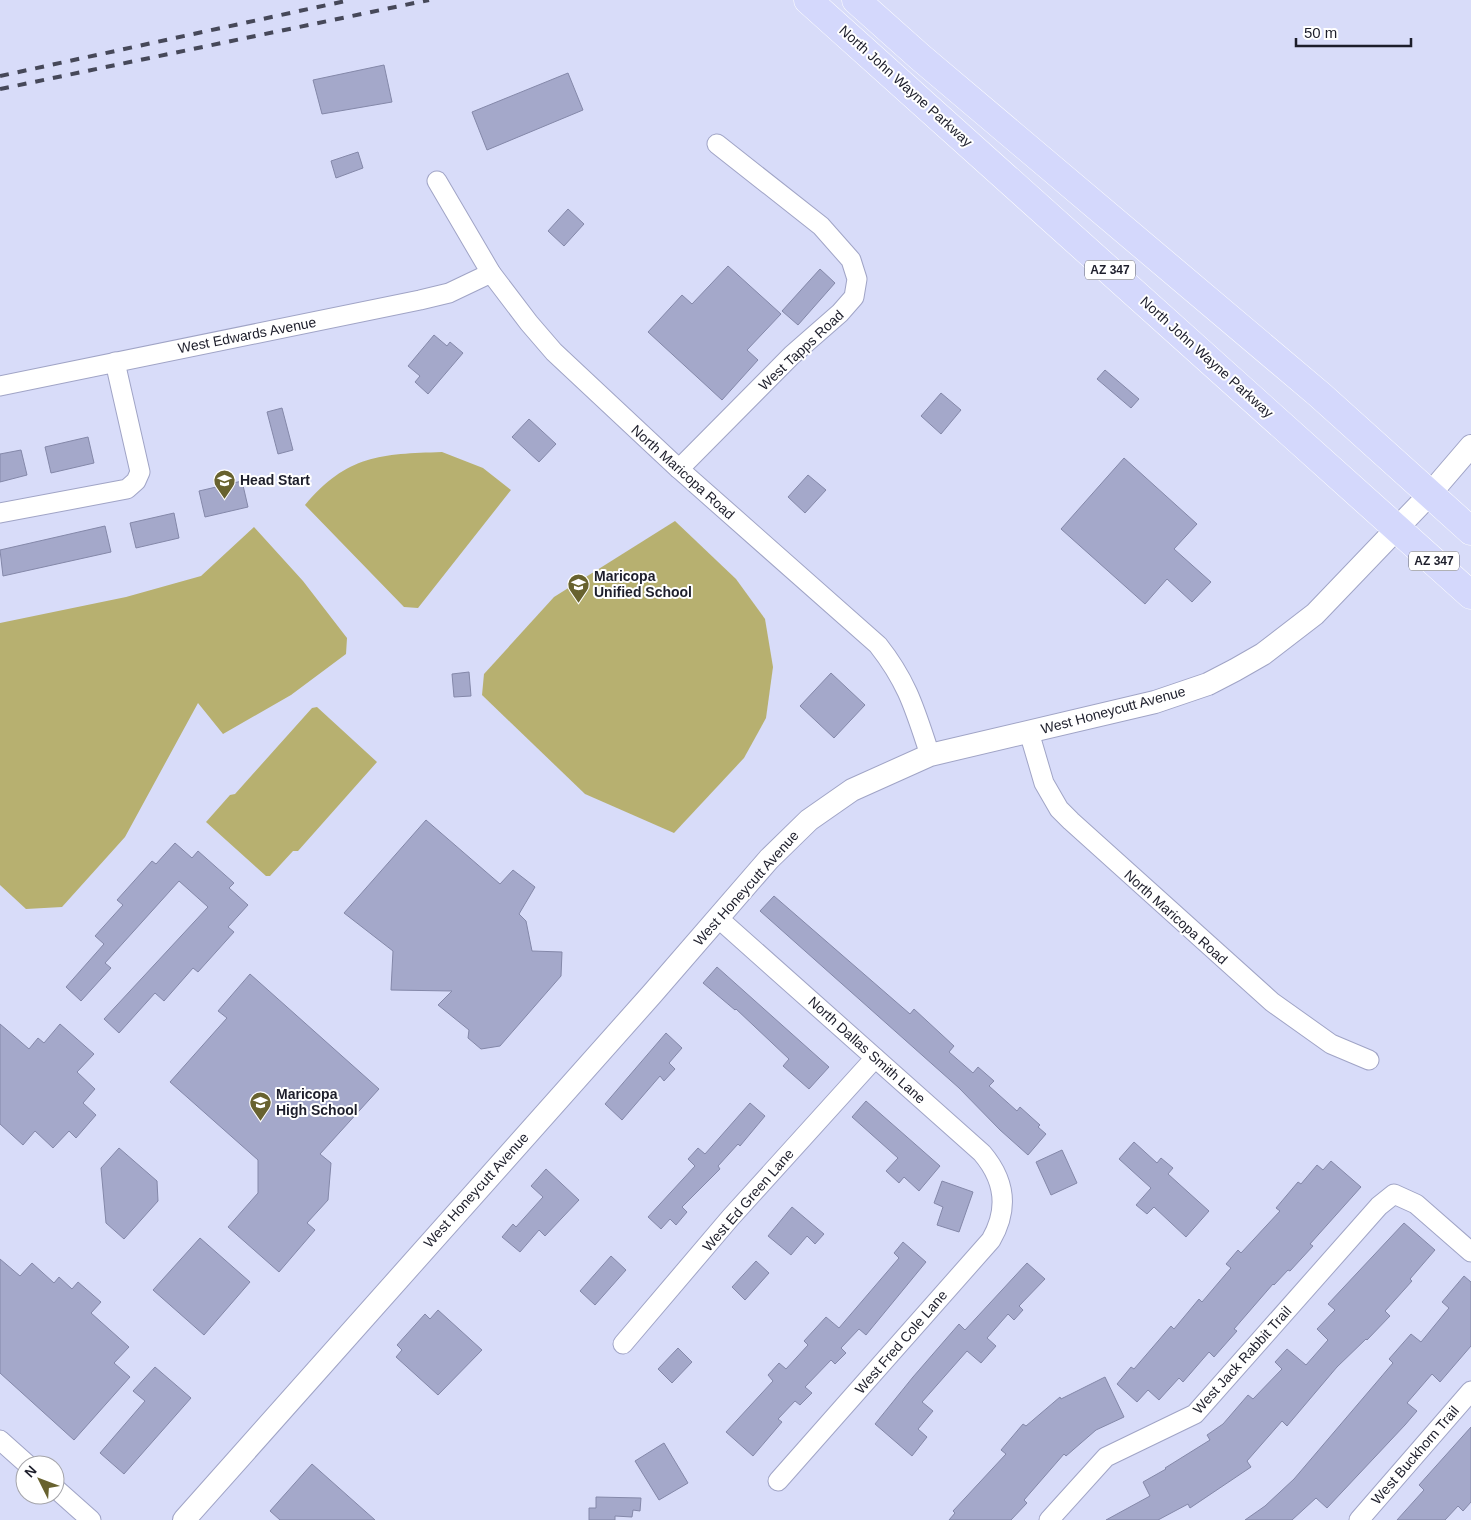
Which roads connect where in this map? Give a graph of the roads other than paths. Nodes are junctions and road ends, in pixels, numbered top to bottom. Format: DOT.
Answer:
graph roads {
  1 [pos="859,2"];
  2 [pos="815,6"];
  3 [pos="718,144"];
  4 [pos="437,181"];
  5 [pos="491,273"];
  6 [pos="115,362"];
  7 [pos="0,386"];
  8 [pos="1471,446"];
  9 [pos="679,469"];
  10 [pos="1429,495"];
  11 [pos="0,513"];
  12 [pos="1397,528"];
  13 [pos="1471,531"];
  14 [pos="1471,595"];
  15 [pos="1029,732"];
  16 [pos="930,755"];
  17 [pos="718,918"];
  18 [pos="875,1058"];
  19 [pos="1369,1060"];
  20 [pos="1003,1192"];
  21 [pos="1471,1252"];
  22 [pos="623,1344"];
  23 [pos="1471,1391"];
  24 [pos="0,1440"];
  25 [pos="17,1455"];
  26 [pos="778,1481"];
  27 [pos="65,1497"];
  28 [pos="91,1520"];
  29 [pos="184,1520"];
  30 [pos="1049,1520"];
  31 [pos="1358,1520"];
  1 -- 10 [label="highway, AZ 347"];
  2 -- 12 [label="highway, North John Wayne Parkway / AZ 347"];
  3 -- 9 [label="street, West Tapps Road"];
  4 -- 5 [label="street, North Maricopa Road"];
  5 -- 6 [label="street, West Edwards Avenue"];
  5 -- 9 [label="street, North Maricopa Road"];
  6 -- 7 [label="street, West Edwards Avenue"];
  6 -- 11 [label="street"];
  8 -- 10 [label="street, West Honeycutt Avenue"];
  9 -- 16 [label="street, North Maricopa Road"];
  10 -- 12 [label="street, West Honeycutt Avenue"];
  10 -- 13 [label="highway, AZ 347"];
  12 -- 14 [label="highway, North John Wayne Parkway / AZ 347"];
  12 -- 15 [label="street, West Honeycutt Avenue"];
  15 -- 16 [label="street, West Honeycutt Avenue"];
  15 -- 19 [label="street, North Maricopa Road"];
  16 -- 17 [label="street, West Honeycutt Avenue"];
  17 -- 18 [label="street, North Dallas Smith Lane"];
  17 -- 29 [label="street, West Honeycutt Avenue"];
  18 -- 20 [label="street, North Dallas Smith Lane"];
  18 -- 22 [label="street, West Ed Green Lane"];
  20 -- 26 [label="street, West Fred Cole Lane"];
  21 -- 30 [label="street, West Jack Rabbit Trail"];
  23 -- 31 [label="street, West Buckhorn Trail"];
  24 -- 25 [label="street"];
  27 -- 28 [label="street"];
}
